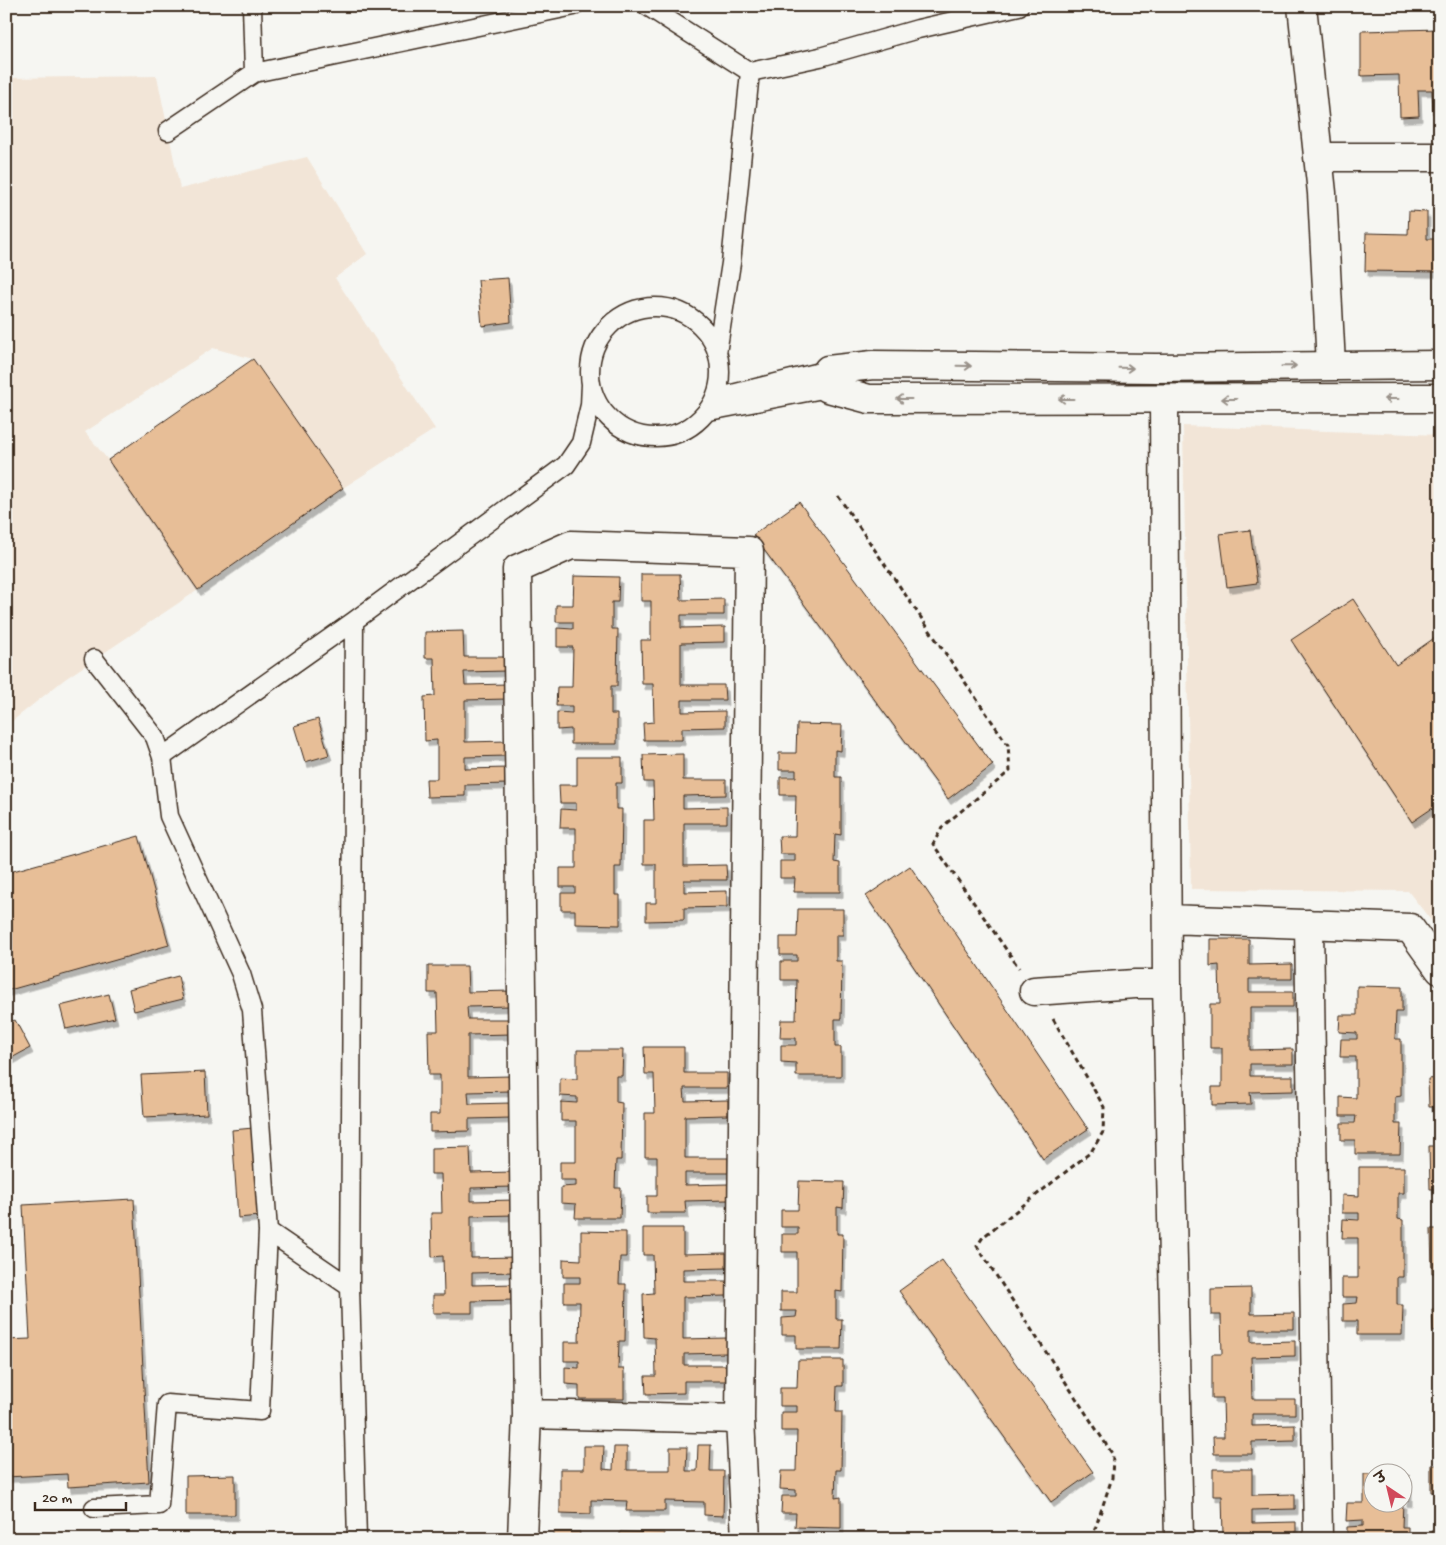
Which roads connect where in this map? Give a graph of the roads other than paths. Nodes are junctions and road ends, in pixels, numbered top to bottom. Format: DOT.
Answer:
graph roads {
  1 [pos="252,6"];
  2 [pos="574,6"];
  3 [pos="647,6"];
  4 [pos="1019,6"];
  5 [pos="1302,6"];
  6 [pos="750,72"];
  7 [pos="254,73"];
  8 [pos="168,131"];
  9 [pos="1318,157"];
  10 [pos="1440,157"];
  11 [pos="717,353"];
  12 [pos="1331,365"];
  13 [pos="1440,365"];
  14 [pos="828,379"];
  15 [pos="591,384"];
  16 [pos="1440,398"];
  17 [pos="1164,400"];
  18 [pos="712,404"];
  19 [pos="354,621"];
  20 [pos="94,659"];
  21 [pos="162,757"];
  22 [pos="1167,919"];
  23 [pos="1309,924"];
  24 [pos="1440,970"];
  25 [pos="1167,984"];
  26 [pos="1034,991"];
  27 [pos="268,1231"];
  28 [pos="350,1286"];
  29 [pos="527,1414"];
  30 [pos="740,1419"];
  31 [pos="94,1508"];
  32 [pos="357,1539"];
  33 [pos="522,1539"];
  34 [pos="746,1539"];
  35 [pos="1179,1539"];
  36 [pos="1318,1539"];
  1 -- 7 [label="lane"];
  2 -- 7 [label="lane"];
  3 -- 6 [label="lane"];
  4 -- 6 [label="lane"];
  5 -- 9 [label="street"];
  6 -- 11 [label="lane"];
  7 -- 8 [label="lane"];
  9 -- 10 [label="street"];
  9 -- 12 [label="street"];
  11 -- 15 [label="lane"];
  11 -- 18 [label="lane"];
  12 -- 13 [label="street"];
  14 -- 12 [label="street, one-way"];
  17 -- 14 [label="street, one-way"];
  14 -- 18 [label="lane"];
  15 -- 18 [label="lane"];
  15 -- 19 [label="lane"];
  16 -- 17 [label="street, one-way"];
  17 -- 22 [label="street"];
  19 -- 21 [label="lane"];
  19 -- 28 [label="lane"];
  20 -- 21 [label="lane"];
  21 -- 27 [label="lane"];
  22 -- 23 [label="street"];
  22 -- 25 [label="street"];
  23 -- 24 [label="street"];
  23 -- 36 [label="street"];
  25 -- 26 [label="street"];
  25 -- 35 [label="street"];
  27 -- 28 [label="lane"];
  27 -- 31 [label="lane"];
  28 -- 32 [label="lane"];
  29 -- 30 [label="street"];
  29 -- 30 [label="street"];
  29 -- 33 [label="street"];
  30 -- 34 [label="street"];
}
